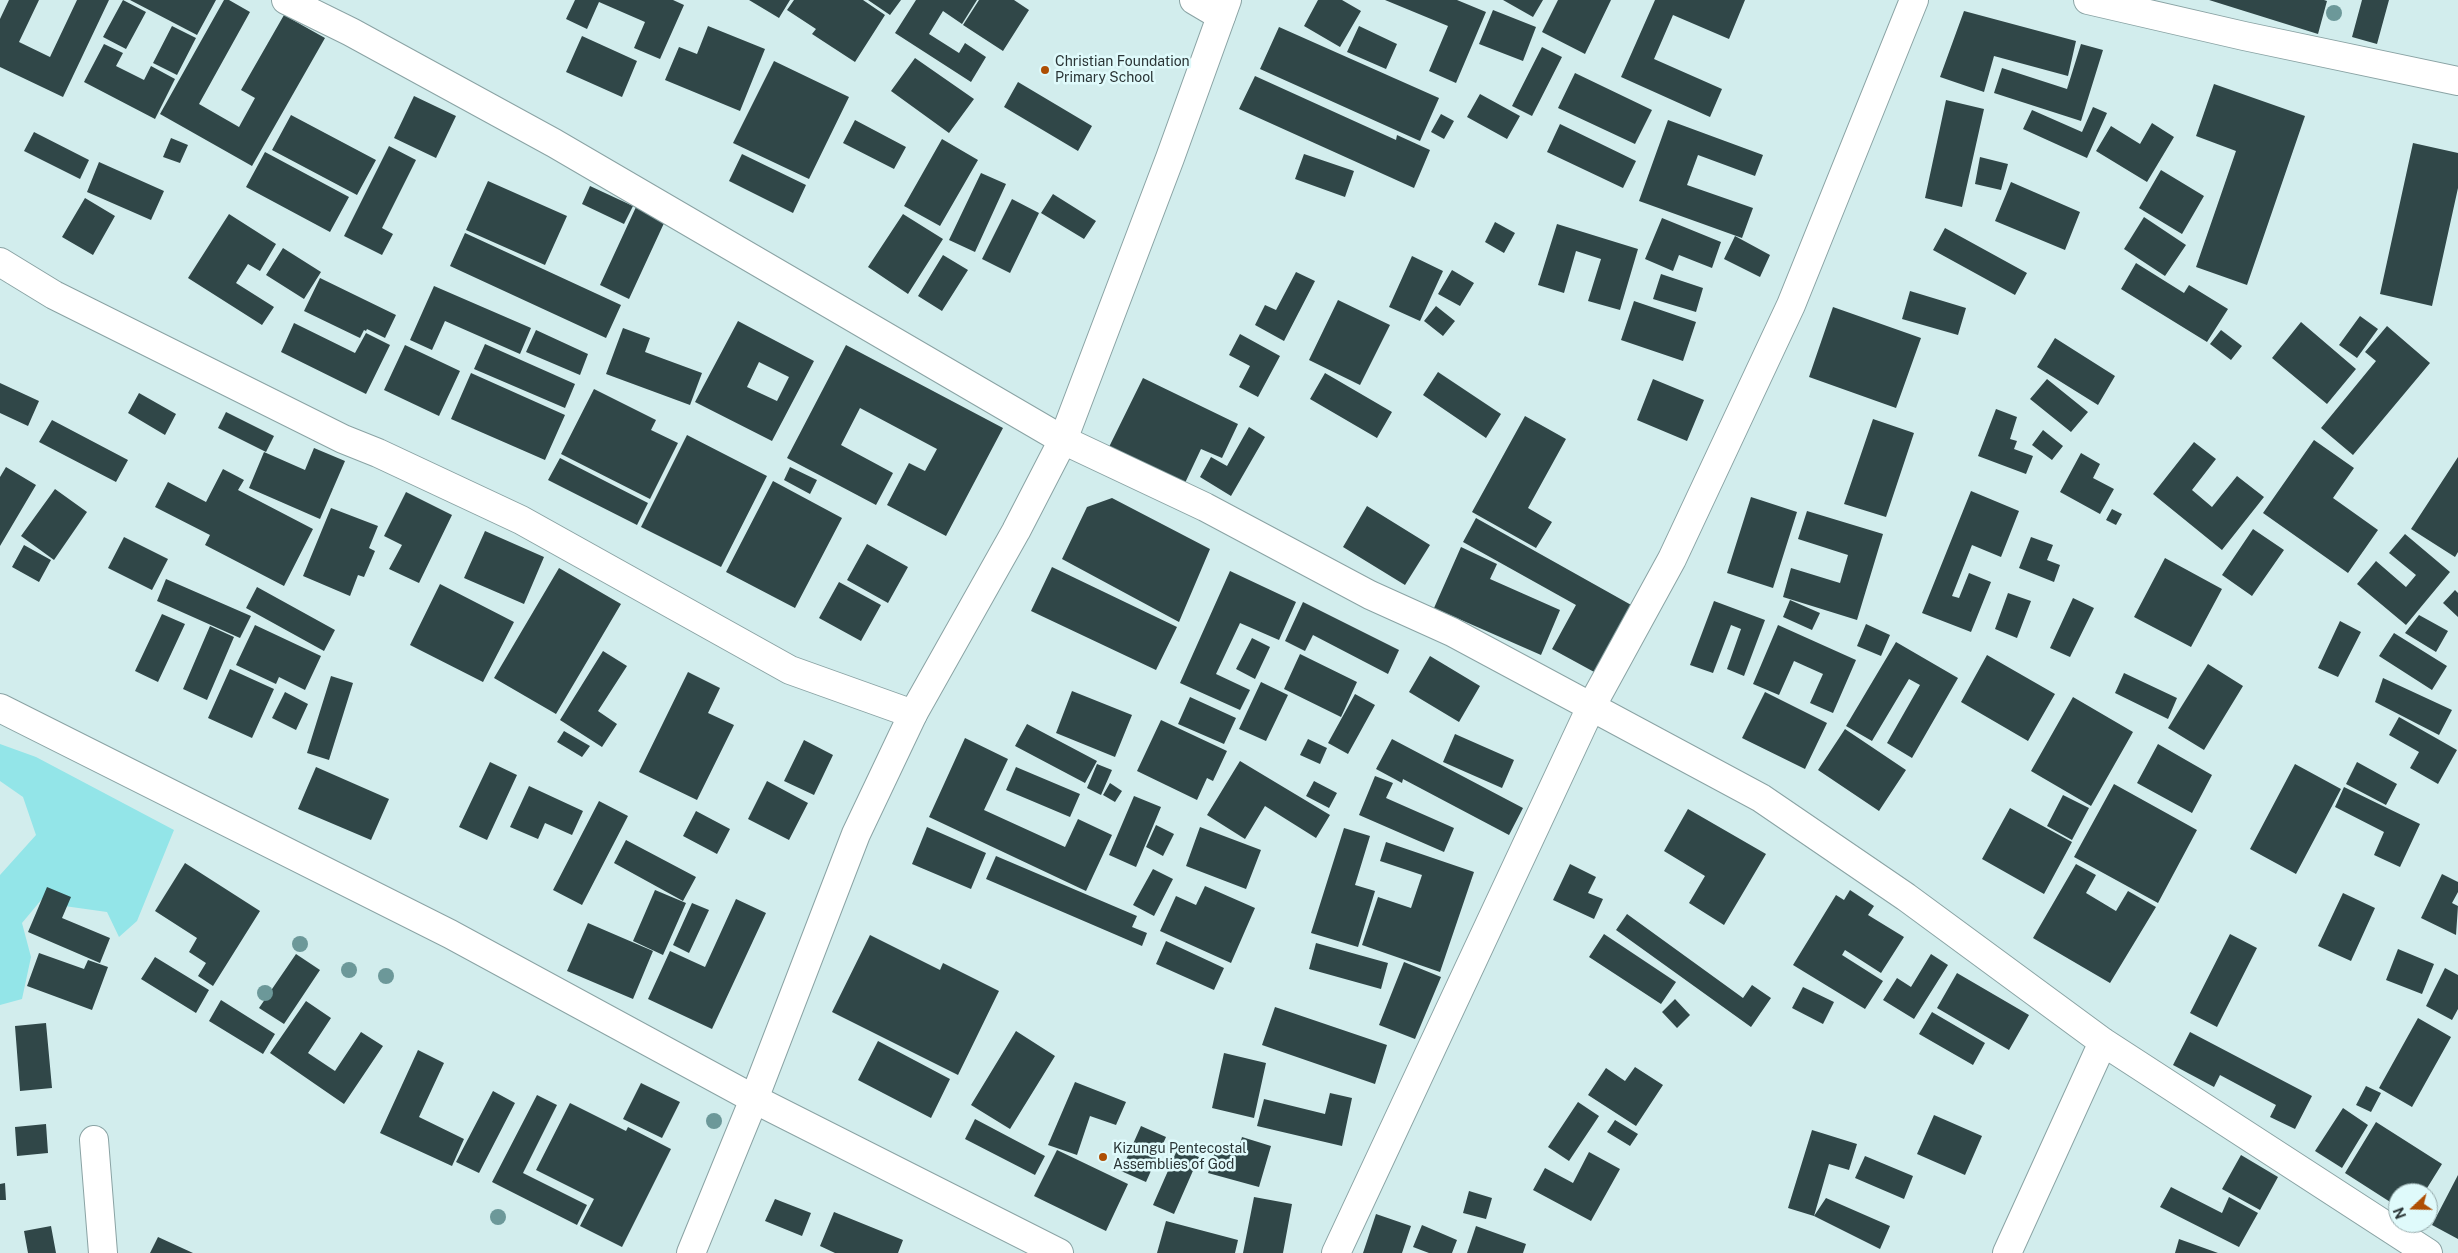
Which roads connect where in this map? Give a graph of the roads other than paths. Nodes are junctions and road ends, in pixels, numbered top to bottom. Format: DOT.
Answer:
graph roads {
  1 [pos="286,0"];
  2 [pos="1194,0"];
  3 [pos="1914,0"];
  4 [pos="2088,0"];
  5 [pos="2141,5"];
  6 [pos="1224,8"];
  7 [pos="2458,80"];
  8 [pos="0,262"];
  9 [pos="1063,440"];
  10 [pos="1591,707"];
  11 [pos="0,708"];
  12 [pos="913,714"];
  13 [pos="2104,1042"];
  14 [pos="754,1099"];
  15 [pos="94,1140"];
  16 [pos="103,1253"];
  17 [pos="691,1253"];
  18 [pos="1059,1253"];
  19 [pos="1336,1253"];
  20 [pos="2007,1253"];
  21 [pos="2428,1253"];
  1 -- 9 [label="street"];
  2 -- 6 [label="street"];
  3 -- 10 [label="street"];
  4 -- 5 [label="street"];
  5 -- 7 [label="street"];
  6 -- 9 [label="street"];
  8 -- 12 [label="street"];
  9 -- 10 [label="street"];
  9 -- 12 [label="street"];
  10 -- 13 [label="street"];
  10 -- 19 [label="street"];
  11 -- 14 [label="street"];
  12 -- 14 [label="street"];
  13 -- 20 [label="street"];
  13 -- 21 [label="street"];
  14 -- 17 [label="street"];
  14 -- 18 [label="street"];
  15 -- 16 [label="street"];
}
